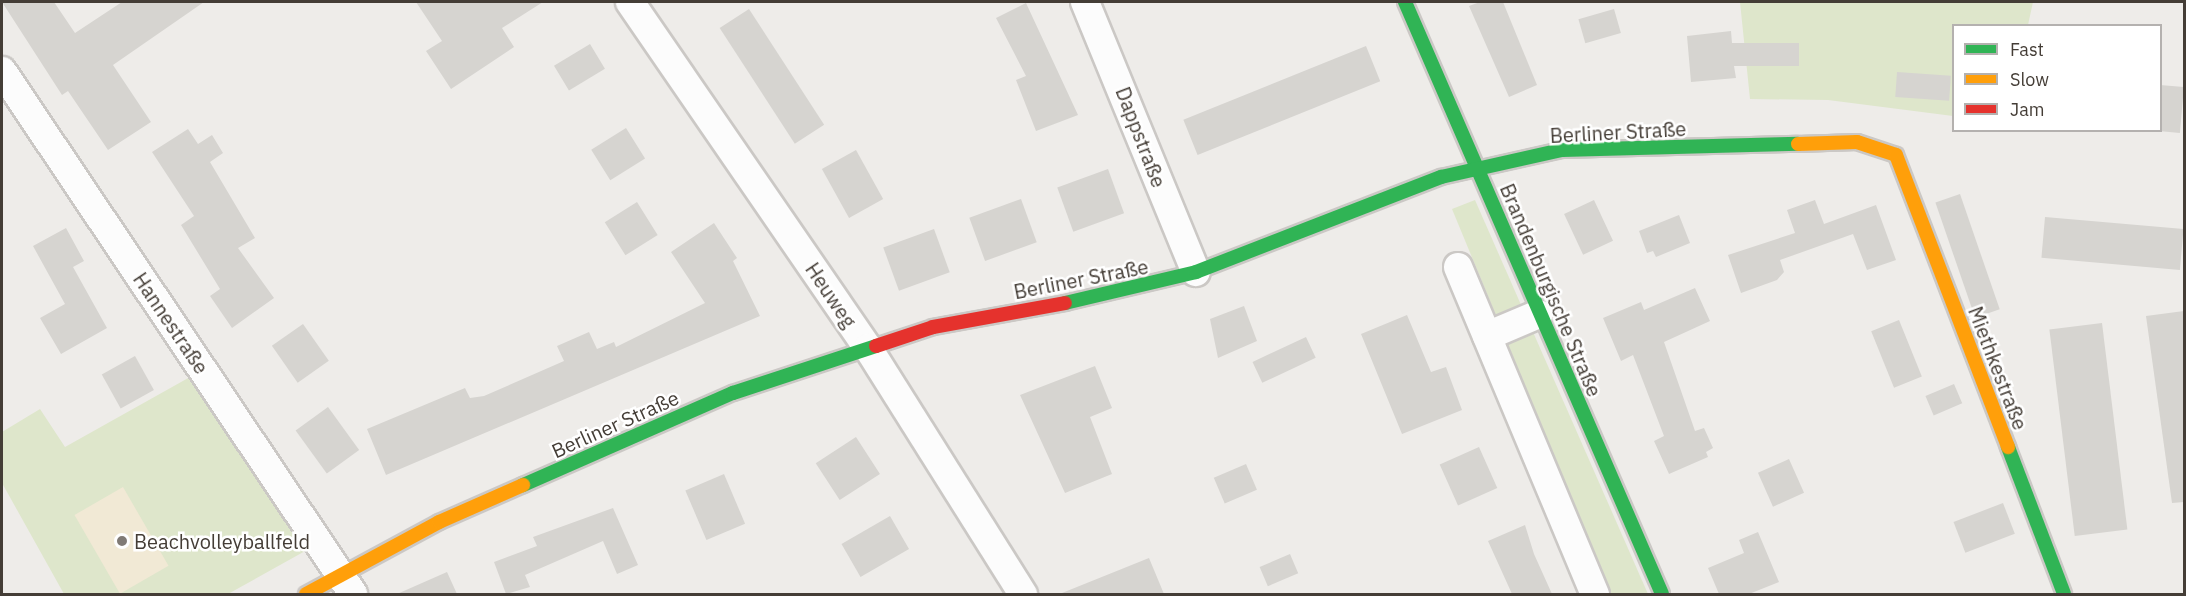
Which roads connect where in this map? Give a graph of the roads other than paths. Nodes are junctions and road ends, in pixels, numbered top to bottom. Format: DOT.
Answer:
graph roads {
  1 [pos="630,2"];
  2 [pos="1085,2"];
  3 [pos="1405,2"];
  4 [pos="2,71"];
  5 [pos="1896,155"];
  6 [pos="1478,169"];
  7 [pos="1458,267"];
  8 [pos="1196,272"];
  9 [pos="1539,314"];
  10 [pos="1487,336"];
  11 [pos="868,348"];
  12 [pos="347,584"];
  13 [pos="306,594"];
  14 [pos="1023,594"];
  15 [pos="1595,594"];
  16 [pos="1662,594"];
  17 [pos="2064,594"];
  1 -- 11 [label="street, Heuweg"];
  2 -- 8 [label="street, Dappstraße"];
  3 -- 6 [label="street, Brandenburgische Straße"];
  4 -- 12 [label="street, Hannestraße"];
  5 -- 6 [label="street, Berliner Straße"];
  5 -- 17 [label="street, Miethkestraße"];
  6 -- 8 [label="street, Berliner Straße"];
  6 -- 9 [label="street, Brandenburgische Straße"];
  7 -- 10 [label="street"];
  8 -- 11 [label="street, Berliner Straße"];
  9 -- 10 [label="street"];
  9 -- 16 [label="street, Brandenburgische Straße"];
  10 -- 15 [label="street"];
  11 -- 12 [label="street, Berliner Straße"];
  11 -- 14 [label="street, Heuweg"];
  12 -- 13 [label="street, Berliner Straße"];
}
